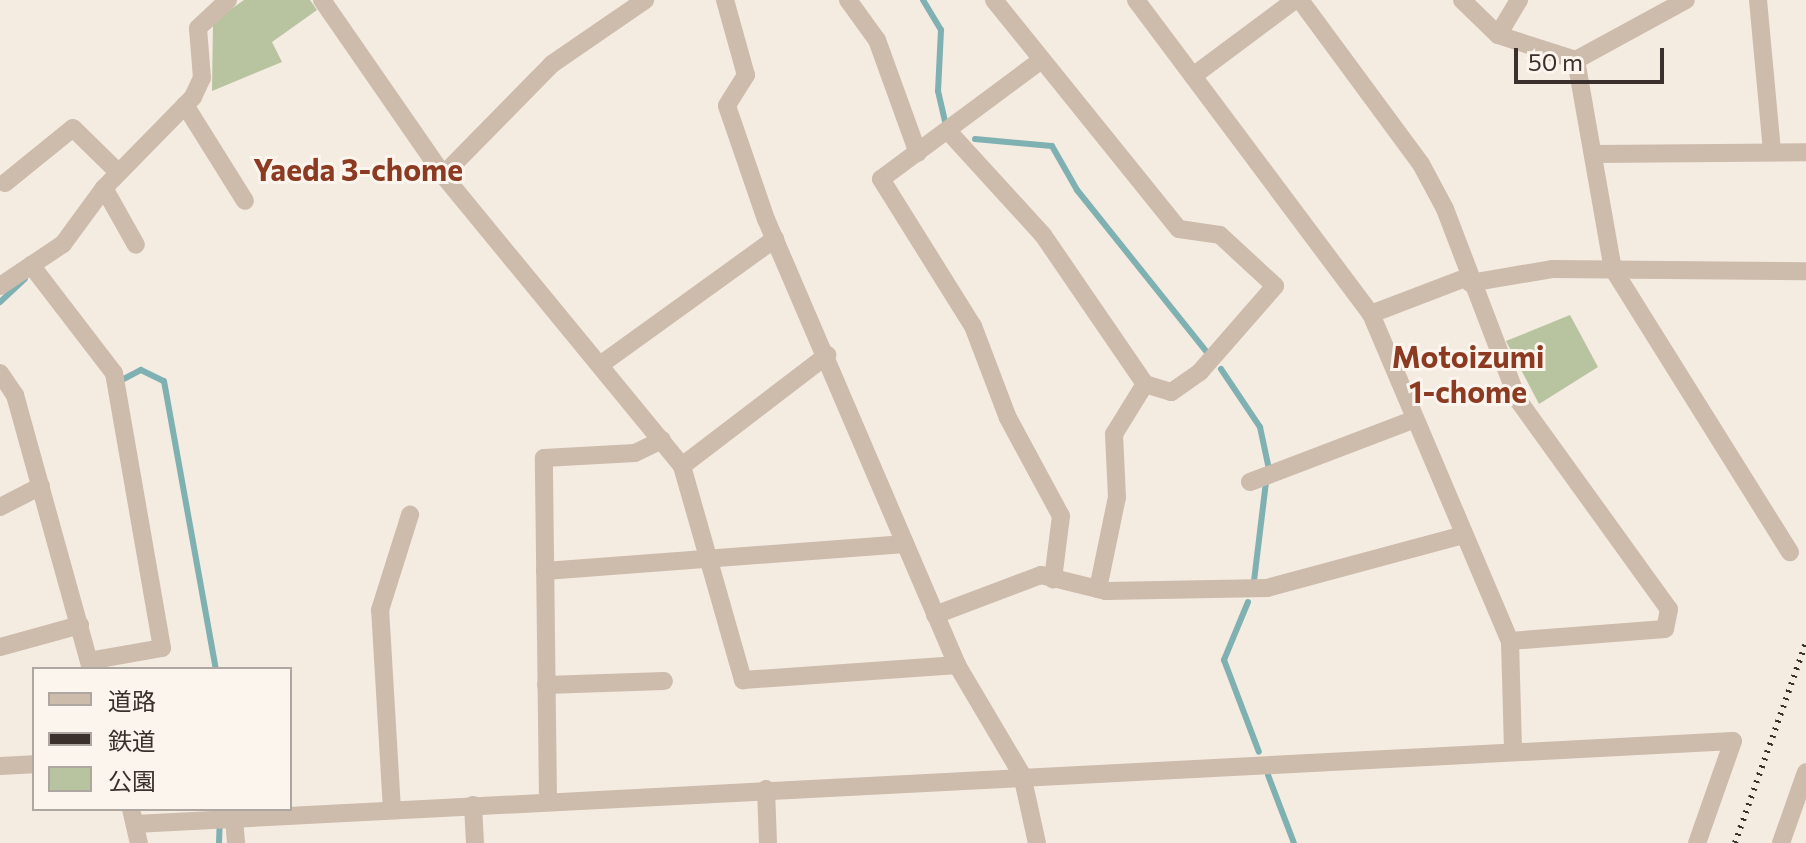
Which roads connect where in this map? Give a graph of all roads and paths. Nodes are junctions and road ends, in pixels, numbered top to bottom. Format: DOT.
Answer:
graph roads {
  1 [pos="228,0"];
  2 [pos="322,0"];
  3 [pos="645,0"];
  4 [pos="725,0"];
  5 [pos="848,0"];
  6 [pos="994,0"];
  7 [pos="1136,0"];
  8 [pos="1297,0"];
  9 [pos="1462,0"];
  10 [pos="1519,0"];
  11 [pos="1686,0"];
  12 [pos="1758,0"];
  13 [pos="1498,35"];
  14 [pos="1576,60"];
  15 [pos="1040,61"];
  16 [pos="1193,76"];
  17 [pos="185,105"];
  18 [pos="948,131"];
  19 [pos="1772,151"];
  20 [pos="1806,152"];
  21 [pos="918,153"];
  22 [pos="1595,154"];
  23 [pos="118,172"];
  24 [pos="443,175"];
  25 [pos="5,183"];
  26 [pos="104,188"];
  27 [pos="245,201"];
  28 [pos="775,239"];
  29 [pos="136,245"];
  30 [pos="31,265"];
  31 [pos="1613,269"];
  32 [pos="1806,271"];
  33 [pos="1469,280"];
  34 [pos="0,286"];
  35 [pos="1371,314"];
  36 [pos="827,355"];
  37 [pos="600,365"];
  38 [pos="0,373"];
  39 [pos="1145,384"];
  40 [pos="1412,420"];
  41 [pos="662,440"];
  42 [pos="682,466"];
  43 [pos="1250,482"];
  44 [pos="41,486"];
  45 [pos="0,507"];
  46 [pos="410,515"];
  47 [pos="1460,536"];
  48 [pos="905,544"];
  49 [pos="1790,552"];
  50 [pos="707,560"];
  51 [pos="545,571"];
  52 [pos="1053,579"];
  53 [pos="1098,589"];
  54 [pos="935,615"];
  55 [pos="80,625"];
  56 [pos="1510,641"];
  57 [pos="0,647"];
  58 [pos="90,665"];
  59 [pos="957,665"];
  60 [pos="664,681"];
  61 [pos="546,685"];
  62 [pos="1513,750"];
  63 [pos="32,764"];
  64 [pos="0,766"];
  65 [pos="1022,775"];
  66 [pos="1804,783"];
  67 [pos="766,789"];
  68 [pos="548,801"];
  69 [pos="473,805"];
  70 [pos="392,810"];
  71 [pos="133,816"];
  72 [pos="234,819"];
  73 [pos="139,843"];
  74 [pos="236,843"];
  75 [pos="475,843"];
  76 [pos="768,843"];
  77 [pos="1037,843"];
  78 [pos="1697,843"];
  79 [pos="1781,843"];
  1 -- 17 [label="street"];
  2 -- 24 [label="street"];
  3 -- 24 [label="street"];
  4 -- 28 [label="street"];
  5 -- 21 [label="street"];
  6 -- 15 [label="street"];
  7 -- 16 [label="street"];
  8 -- 16 [label="street"];
  8 -- 33 [label="street"];
  9 -- 13 [label="street"];
  10 -- 13 [label="street"];
  11 -- 14 [label="street"];
  12 -- 19 [label="street"];
  13 -- 14 [label="street"];
  14 -- 22 [label="street"];
  15 -- 18 [label="street"];
  15 -- 39 [label="street"];
  16 -- 35 [label="street"];
  17 -- 23 [label="street"];
  17 -- 27 [label="street"];
  18 -- 21 [label="street"];
  18 -- 39 [label="street"];
  19 -- 20 [label="street"];
  19 -- 22 [label="street"];
  21 -- 52 [label="street"];
  22 -- 31 [label="street"];
  23 -- 25 [label="street"];
  23 -- 26 [label="street"];
  24 -- 37 [label="street"];
  26 -- 29 [label="street"];
  26 -- 30 [label="street"];
  28 -- 36 [label="street"];
  28 -- 37 [label="street"];
  30 -- 34 [label="street"];
  30 -- 58 [label="street"];
  31 -- 32 [label="street"];
  31 -- 33 [label="street"];
  31 -- 49 [label="street"];
  33 -- 35 [label="street"];
  33 -- 56 [label="street"];
  35 -- 40 [label="street"];
  36 -- 42 [label="street"];
  36 -- 48 [label="street"];
  37 -- 41 [label="street"];
  38 -- 44 [label="street"];
  39 -- 53 [label="street"];
  40 -- 43 [label="street"];
  40 -- 47 [label="street"];
  41 -- 42 [label="street"];
  41 -- 51 [label="street"];
  42 -- 50 [label="street"];
  44 -- 45 [label="street"];
  44 -- 55 [label="street"];
  46 -- 70 [label="street"];
  47 -- 53 [label="street"];
  47 -- 56 [label="street"];
  48 -- 50 [label="street"];
  48 -- 54 [label="street"];
  50 -- 51 [label="street"];
  50 -- 59 [label="street"];
  51 -- 61 [label="street"];
  52 -- 53 [label="street"];
  52 -- 54 [label="street"];
  54 -- 59 [label="street"];
  55 -- 57 [label="street"];
  55 -- 58 [label="street"];
  56 -- 62 [label="street"];
  59 -- 65 [label="street"];
  60 -- 61 [label="street"];
  61 -- 68 [label="street"];
  62 -- 65 [label="street"];
  62 -- 78 [label="street"];
  63 -- 64 [label="street"];
  65 -- 67 [label="street"];
  65 -- 77 [label="street"];
  66 -- 79 [label="street"];
  67 -- 68 [label="street"];
  67 -- 76 [label="street"];
  68 -- 69 [label="street"];
  69 -- 70 [label="street"];
  69 -- 75 [label="street"];
  70 -- 72 [label="street"];
  71 -- 72 [label="street"];
  71 -- 73 [label="street"];
  72 -- 74 [label="street"];
}
